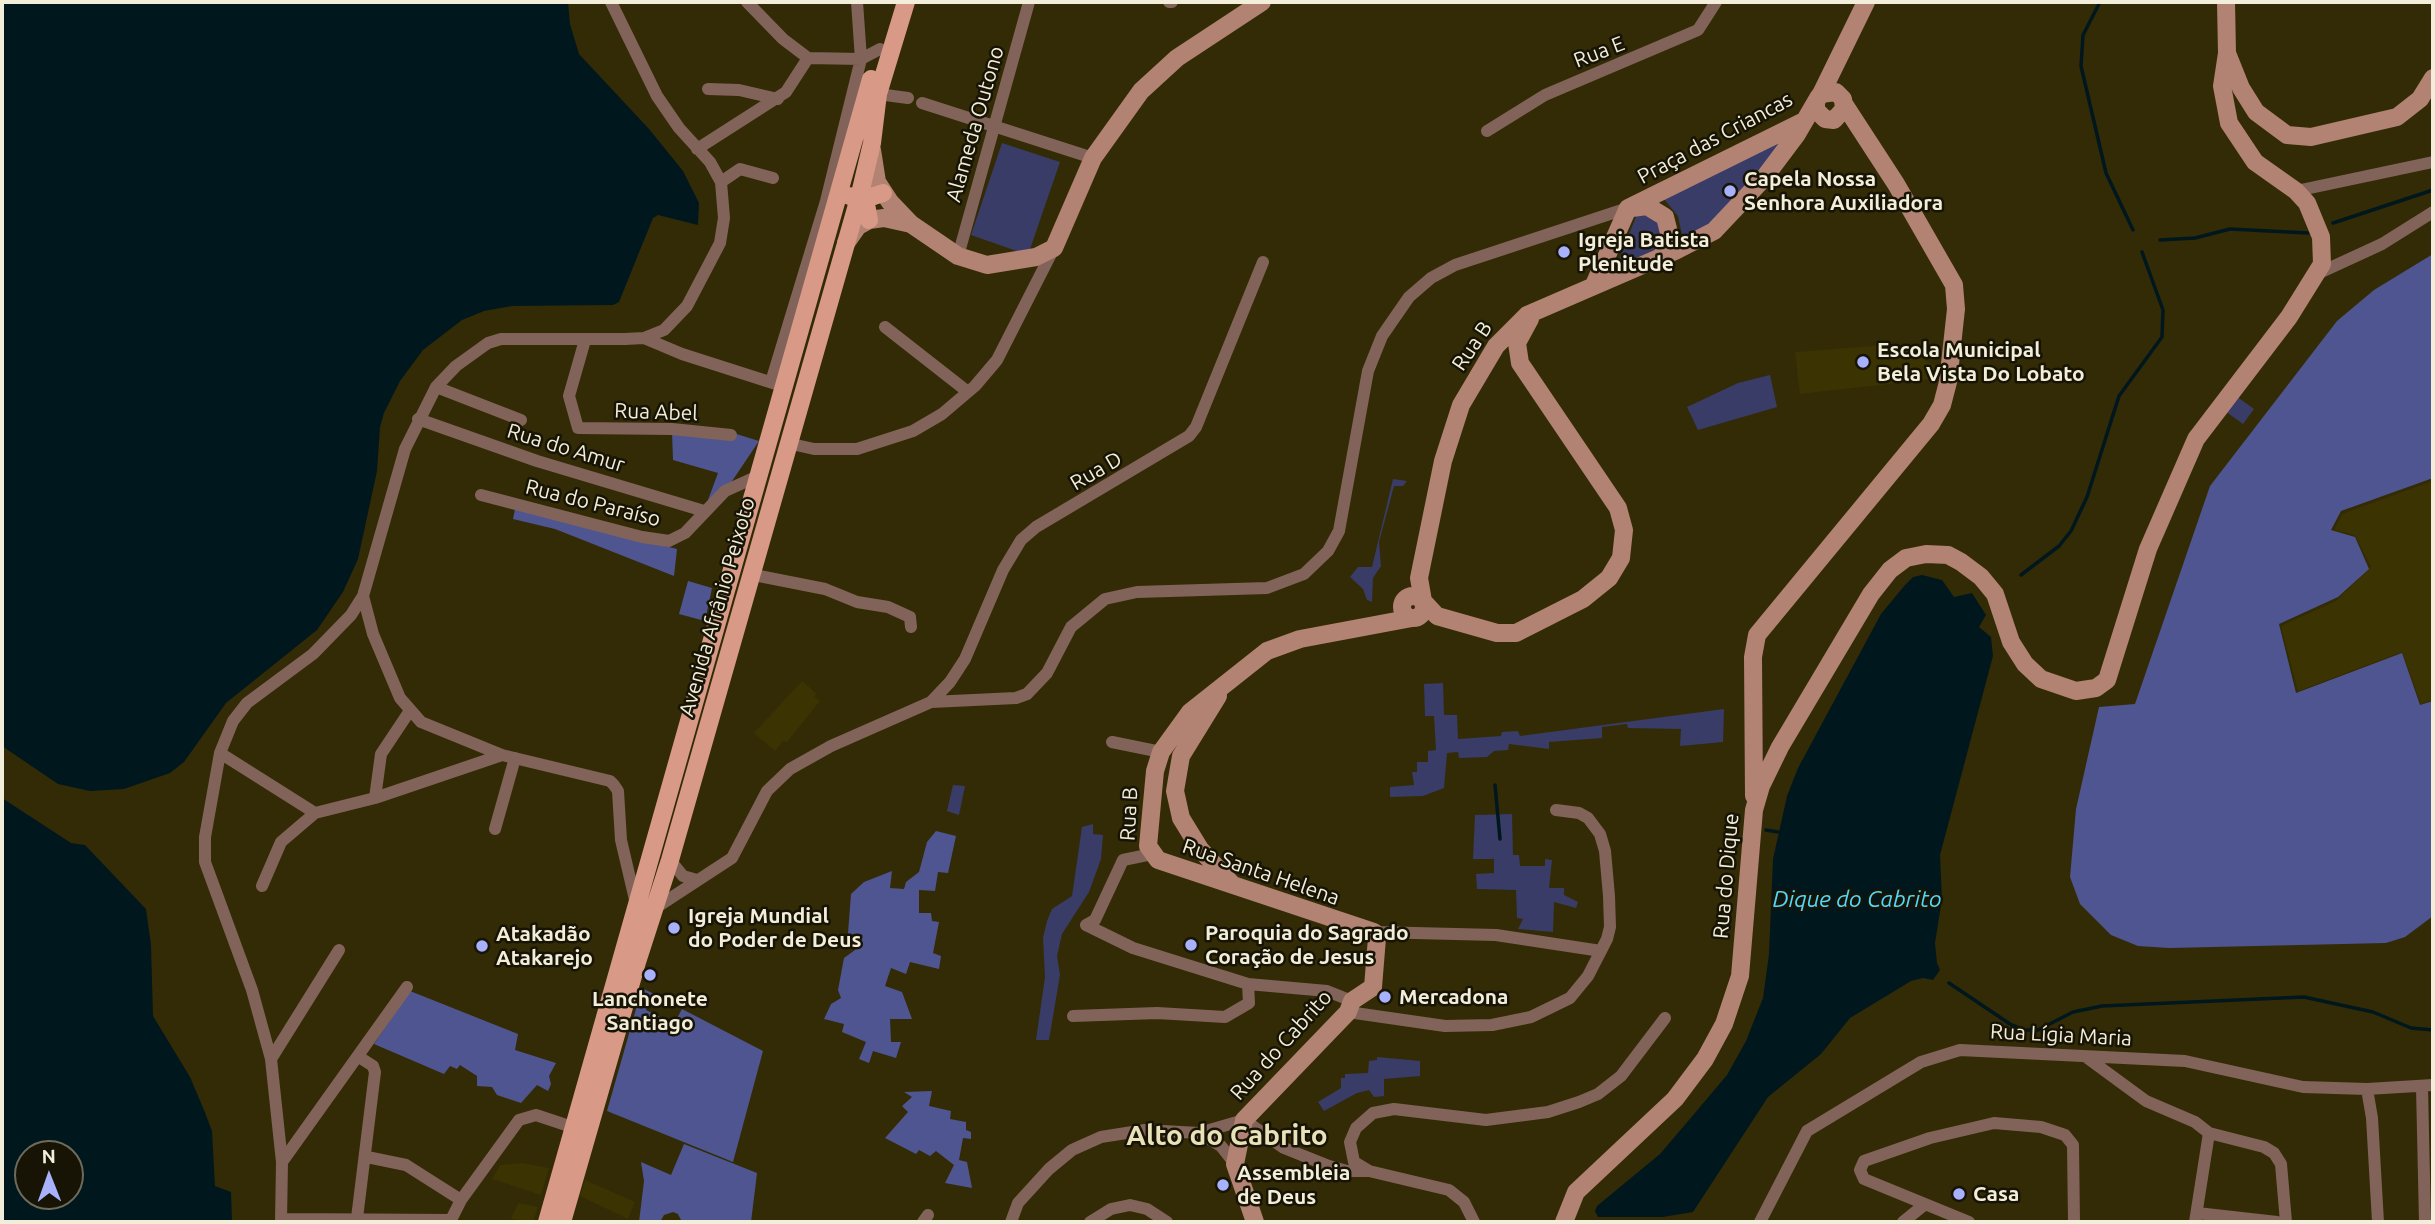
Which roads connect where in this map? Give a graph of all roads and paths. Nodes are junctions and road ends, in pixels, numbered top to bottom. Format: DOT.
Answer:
graph roads {
  1 [pos="611,2"];
  2 [pos="747,2"];
  3 [pos="857,2"];
  4 [pos="893,2"];
  5 [pos="906,2"];
  6 [pos="1029,2"];
  7 [pos="1262,2"];
  8 [pos="1716,2"];
  9 [pos="1866,2"];
  10 [pos="2226,2"];
  11 [pos="880,49"];
  12 [pos="2227,53"];
  13 [pos="808,58"];
  14 [pos="861,59"];
  15 [pos="1837,66"];
  16 [pos="2433,78"];
  17 [pos="708,89"];
  18 [pos="878,94"];
  19 [pos="908,98"];
  20 [pos="1819,98"];
  21 [pos="778,99"];
  22 [pos="1844,102"];
  23 [pos="922,103"];
  24 [pos="1806,120"];
  25 [pos="1827,120"];
  26 [pos="994,127"];
  27 [pos="1487,131"];
  28 [pos="1864,135"];
  29 [pos="872,143"];
  30 [pos="697,149"];
  31 [pos="1093,158"];
  32 [pos="2433,162"];
  33 [pos="773,178"];
  34 [pos="721,182"];
  35 [pos="2295,191"];
  36 [pos="839,193"];
  37 [pos="883,193"];
  38 [pos="862,199"];
  39 [pos="1629,208"];
  40 [pos="2433,212"];
  41 [pos="1604,216"];
  42 [pos="869,220"];
  43 [pos="911,224"];
  44 [pos="1617,232"];
  45 [pos="846,243"];
  46 [pos="1054,248"];
  47 [pos="958,256"];
  48 [pos="1662,256"];
  49 [pos="1263,262"];
  50 [pos="2319,273"];
  51 [pos="1594,285"];
  52 [pos="1538,310"];
  53 [pos="885,327"];
  54 [pos="644,338"];
  55 [pos="585,340"];
  56 [pos="778,384"];
  57 [pos="436,387"];
  58 [pos="968,392"];
  59 [pos="418,419"];
  60 [pos="521,420"];
  61 [pos="731,435"];
  62 [pos="787,443"];
  63 [pos="756,477"];
  64 [pos="481,495"];
  65 [pos="704,511"];
  66 [pos="749,574"];
  67 [pos="1419,578"];
  68 [pos="363,596"];
  69 [pos="1404,601"];
  70 [pos="1419,610"];
  71 [pos="1386,621"];
  72 [pos="911,627"];
  73 [pos="931,702"];
  74 [pos="409,712"];
  75 [pos="1185,730"];
  76 [pos="1755,739"];
  77 [pos="1111,742"];
  78 [pos="1780,747"];
  79 [pos="1161,752"];
  80 [pos="220,753"];
  81 [pos="502,755"];
  82 [pos="515,758"];
  83 [pos="375,798"];
  84 [pos="1556,810"];
  85 [pos="1754,810"];
  86 [pos="315,813"];
  87 [pos="495,829"];
  88 [pos="1152,854"];
  89 [pos="670,860"];
  90 [pos="698,880"];
  91 [pos="262,886"];
  92 [pos="1235,887"];
  93 [pos="644,907"];
  94 [pos="1374,932"];
  95 [pos="339,950"];
  96 [pos="1601,951"];
  97 [pos="1248,984"];
  98 [pos="407,987"];
  99 [pos="1350,1007"];
  100 [pos="1073,1016"];
  101 [pos="1665,1018"];
  102 [pos="2083,1056"];
  103 [pos="359,1057"];
  104 [pos="271,1059"];
  105 [pos="2427,1086"];
  106 [pos="2367,1089"];
  107 [pos="1244,1120"];
  108 [pos="572,1127"];
  109 [pos="1199,1133"];
  110 [pos="2209,1133"];
  111 [pos="367,1157"];
  112 [pos="282,1162"];
  113 [pos="1235,1164"];
  114 [pos="1369,1171"];
  115 [pos="461,1200"];
  116 [pos="1924,1205"];
  117 [pos="357,1218"];
  118 [pos="2196,1218"];
  119 [pos="281,1220"];
  120 [pos="451,1221"];
  121 [pos="547,1222"];
  122 [pos="562,1222"];
  123 [pos="1011,1222"];
  124 [pos="1090,1222"];
  125 [pos="1167,1222"];
  126 [pos="1255,1222"];
  127 [pos="1474,1222"];
  128 [pos="1563,1222"];
  129 [pos="1760,1222"];
  130 [pos="1903,1222"];
  131 [pos="1969,1222"];
  132 [pos="2074,1222"];
  133 [pos="2277,1222"];
  134 [pos="2287,1222"];
  135 [pos="2378,1222"];
  136 [pos="2426,1222"];
  1 -- 30 [label="street"];
  2 -- 13 [label="street"];
  3 -- 14 [label="street"];
  4 -- 11 [label="main road, Avenida Afrânio Peixoto"];
  5 -- 18 [label="main road, Avenida Afrânio Peixoto"];
  6 -- 26 [label="street, Alameda Outono"];
  7 -- 31 [label="street"];
  8 -- 27 [label="street, Rua E"];
  9 -- 15 [label="street"];
  10 -- 12 [label="street"];
  11 -- 14 [label="street"];
  11 -- 36 [label="main road, Avenida Afrânio Peixoto"];
  12 -- 16 [label="street"];
  12 -- 35 [label="street"];
  13 -- 14 [label="street"];
  13 -- 21 [label="street"];
  14 -- 56 [label="street"];
  15 -- 20 [label="street"];
  15 -- 22 [label="street"];
  17 -- 21 [label="street"];
  18 -- 19 [label="street"];
  18 -- 29 [label="main road, Avenida Afrânio Peixoto"];
  20 -- 22 [label="street"];
  20 -- 24 [label="street, Praça das Criancas"];
  20 -- 25 [label="street"];
  21 -- 30 [label="street"];
  22 -- 25 [label="street"];
  22 -- 28 [label="street"];
  23 -- 26 [label="street"];
  24 -- 25 [label="street"];
  24 -- 39 [label="street, Praça das Criancas"];
  24 -- 48 [label="street, Rua B"];
  25 -- 28 [label="street"];
  26 -- 31 [label="street"];
  26 -- 47 [label="street, Alameda Outono"];
  28 -- 76 [label="street"];
  29 -- 37 [label="street"];
  29 -- 38 [label="main road, Avenida Afrânio Peixoto"];
  30 -- 34 [label="street"];
  31 -- 46 [label="street"];
  32 -- 35 [label="street"];
  33 -- 34 [label="street"];
  34 -- 54 [label="street"];
  35 -- 50 [label="street"];
  36 -- 38 [label="main road"];
  36 -- 56 [label="main road, Avenida Afrânio Peixoto"];
  37 -- 38 [label="main road"];
  37 -- 43 [label="street"];
  38 -- 42 [label="main road"];
  38 -- 45 [label="main road, Avenida Afrânio Peixoto"];
  39 -- 41 [label="street"];
  39 -- 44 [label="street, Praça das Criancas"];
  39 -- 48 [label="street"];
  40 -- 50 [label="street"];
  41 -- 44 [label="street"];
  41 -- 73 [label="street"];
  42 -- 43 [label="street"];
  42 -- 45 [label="street"];
  43 -- 47 [label="street"];
  44 -- 51 [label="street, Praça das Criancas"];
  45 -- 62 [label="main road, Avenida Afrânio Peixoto"];
  46 -- 47 [label="street"];
  46 -- 58 [label="street"];
  48 -- 51 [label="street, Rua B"];
  49 -- 73 [label="street, Rua D"];
  50 -- 78 [label="street, Rua do Dique"];
  51 -- 52 [label="street, Rua B"];
  52 -- 67 [label="street, Rua B"];
  52 -- 70 [label="street"];
  53 -- 58 [label="street"];
  54 -- 55 [label="street"];
  54 -- 56 [label="street"];
  55 -- 57 [label="street"];
  55 -- 61 [label="street, Rua Abel"];
  56 -- 63 [label="main road, Avenida Afrânio Peixoto"];
  57 -- 59 [label="street"];
  57 -- 60 [label="street"];
  58 -- 62 [label="street"];
  59 -- 65 [label="street, Rua do Amur"];
  59 -- 68 [label="street"];
  62 -- 66 [label="main road, Avenida Afrânio Peixoto"];
  63 -- 65 [label="street, Rua do Paraíso"];
  63 -- 93 [label="main road, Avenida Afrânio Peixoto"];
  64 -- 65 [label="street, Rua do Paraíso"];
  66 -- 72 [label="street"];
  66 -- 89 [label="main road, Avenida Afrânio Peixoto"];
  67 -- 69 [label="street"];
  67 -- 70 [label="street, Rua B"];
  68 -- 74 [label="street"];
  68 -- 80 [label="street"];
  69 -- 70 [label="street"];
  69 -- 71 [label="street"];
  70 -- 71 [label="street, Rua B"];
  71 -- 75 [label="street, Rua B"];
  73 -- 90 [label="street"];
  74 -- 81 [label="street"];
  74 -- 83 [label="street"];
  75 -- 79 [label="street, Rua B"];
  75 -- 92 [label="street, Rua B"];
  76 -- 78 [label="street"];
  76 -- 85 [label="street"];
  77 -- 79 [label="street"];
  78 -- 85 [label="street, Rua do Dique"];
  79 -- 88 [label="street, Rua B"];
  80 -- 86 [label="street"];
  80 -- 104 [label="street"];
  81 -- 82 [label="street"];
  81 -- 83 [label="street"];
  82 -- 87 [label="street"];
  82 -- 93 [label="street"];
  83 -- 86 [label="street"];
  84 -- 96 [label="street"];
  85 -- 128 [label="street, Rua do Dique"];
  86 -- 91 [label="street"];
  88 -- 92 [label="street, Rua Santa Helena"];
  88 -- 97 [label="street, Rua Santa Helena"];
  89 -- 90 [label="street"];
  89 -- 93 [label="main road, Avenida Afrânio Peixoto"];
  90 -- 93 [label="street"];
  92 -- 94 [label="street, Rua Santa Helena"];
  93 -- 108 [label="main road, Avenida Afrânio Peixoto"];
  93 -- 122 [label="main road, Avenida Afrânio Peixoto"];
  94 -- 96 [label="street, Rua Santa Helena"];
  94 -- 99 [label="street, Rua do Cabrito"];
  95 -- 104 [label="street"];
  96 -- 99 [label="street"];
  97 -- 99 [label="street"];
  97 -- 100 [label="street"];
  98 -- 103 [label="street"];
  99 -- 107 [label="street, Rua do Cabrito"];
  101 -- 114 [label="street"];
  102 -- 106 [label="street, Rua Lígia Maria"];
  102 -- 110 [label="street"];
  102 -- 129 [label="street, Rua Lígia Maria"];
  103 -- 111 [label="street"];
  103 -- 112 [label="street"];
  104 -- 112 [label="street"];
  105 -- 106 [label="street, Rua Lígia Maria"];
  105 -- 136 [label="street"];
  106 -- 135 [label="street"];
  107 -- 109 [label="street, Rua do Cabrito"];
  107 -- 113 [label="street, Rua do Cabrito"];
  107 -- 114 [label="street"];
  108 -- 115 [label="street"];
  108 -- 121 [label="main road, Avenida Afrânio Peixoto"];
  109 -- 113 [label="street"];
  109 -- 123 [label="street, Rua do Cabrito"];
  110 -- 118 [label="street"];
  110 -- 134 [label="street"];
  111 -- 115 [label="street"];
  111 -- 117 [label="street"];
  112 -- 119 [label="street"];
  113 -- 126 [label="street"];
  114 -- 127 [label="street"];
  115 -- 120 [label="street"];
  116 -- 130 [label="street"];
  116 -- 131 [label="street"];
  116 -- 132 [label="street"];
  117 -- 119 [label="street"];
  117 -- 120 [label="street"];
  118 -- 133 [label="street"];
  124 -- 125 [label="street"];
}
